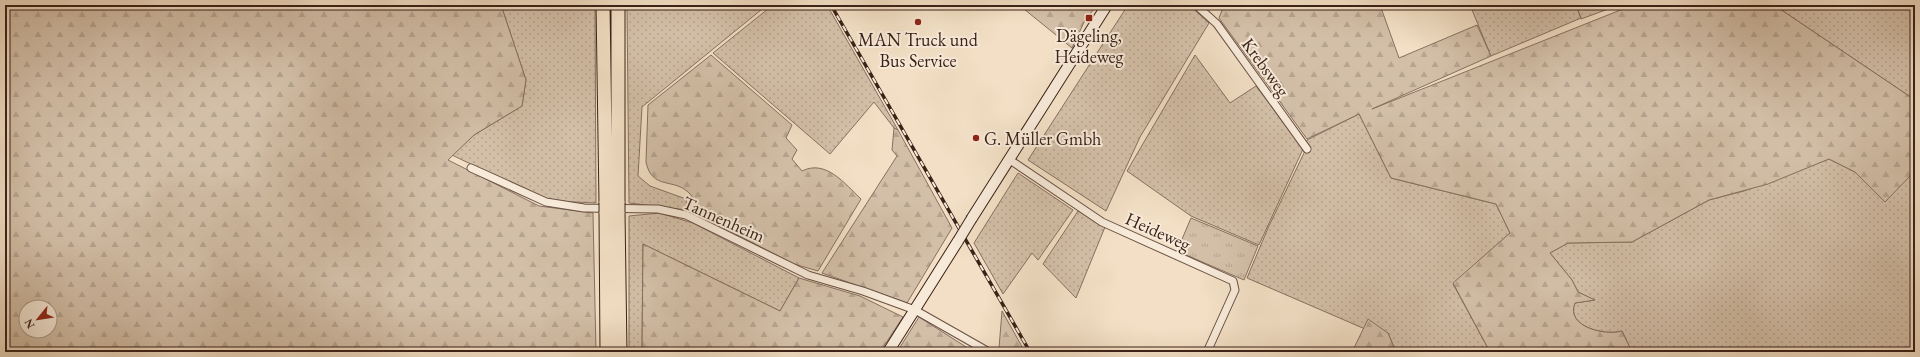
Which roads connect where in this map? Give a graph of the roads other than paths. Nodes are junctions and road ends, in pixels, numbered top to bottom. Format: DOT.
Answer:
graph roads {
  1 [pos="603,5"];
  2 [pos="618,5"];
  3 [pos="1107,5"];
  4 [pos="1196,5"];
  5 [pos="1307,149"];
  6 [pos="1010,160"];
  7 [pos="471,168"];
  8 [pos="612,207"];
  9 [pos="915,310"];
  10 [pos="607,352"];
  11 [pos="620,352"];
  12 [pos="888,352"];
  13 [pos="990,352"];
  14 [pos="1207,352"];
  1 -- 8 [label="highway"];
  2 -- 8 [label="highway"];
  3 -- 6 [label="main road"];
  4 -- 5 [label="street, Krebsweg"];
  6 -- 9 [label="main road, bridge"];
  6 -- 14 [label="street, Heideweg"];
  7 -- 9 [label="street, Tannenheim"];
  8 -- 10 [label="highway"];
  8 -- 11 [label="highway"];
  9 -- 12 [label="main road"];
  9 -- 13 [label="street, Tannenheim"];
}
